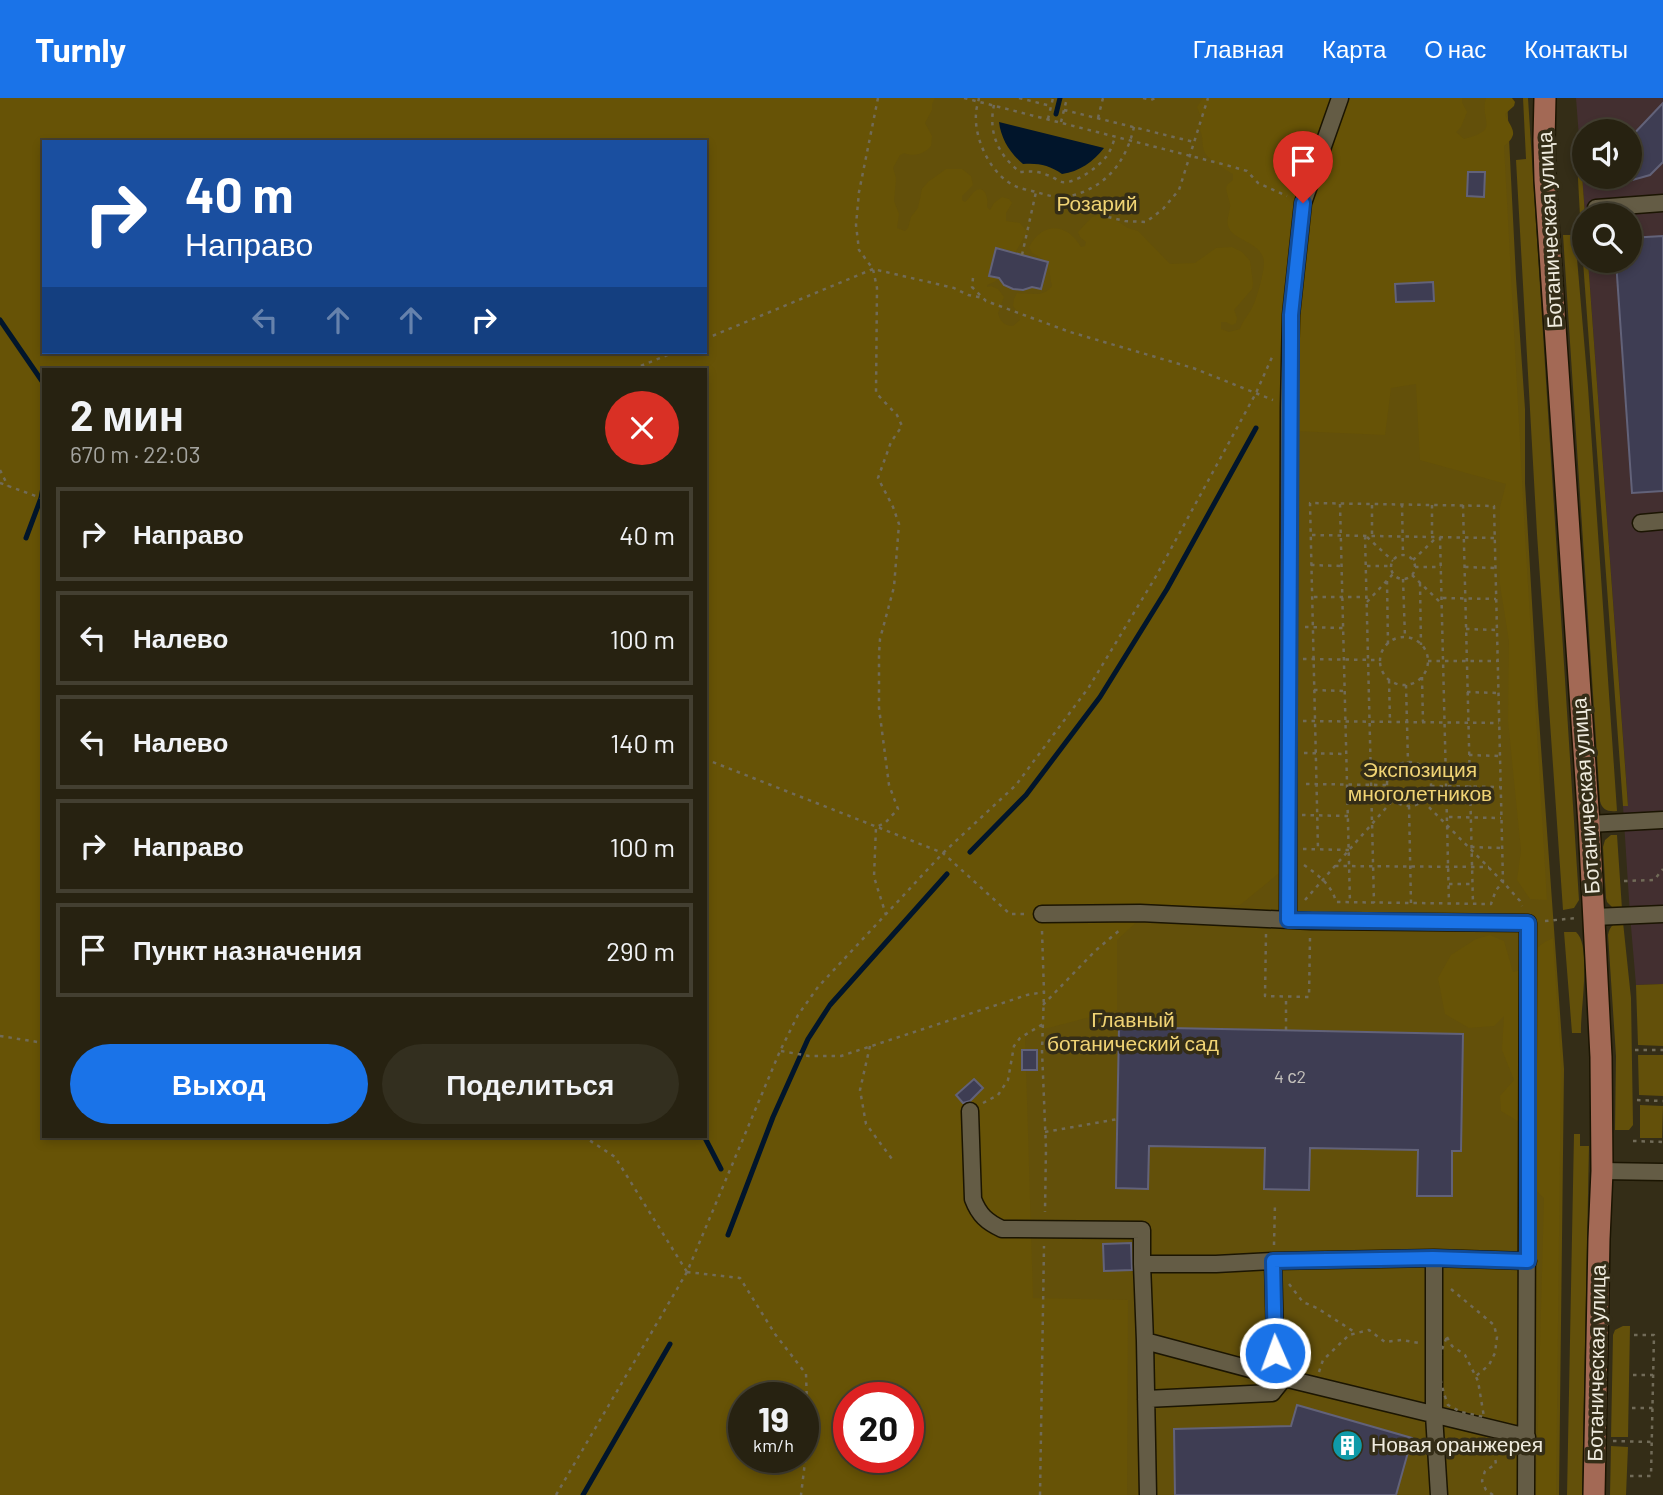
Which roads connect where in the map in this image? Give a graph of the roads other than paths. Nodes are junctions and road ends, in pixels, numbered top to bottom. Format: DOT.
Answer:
graph roads {
  1 [pos="1339,98"];
  2 [pos="1545,98"];
  3 [pos="1663,203"];
  4 [pos="1642,205"];
  5 [pos="1663,521"];
  6 [pos="1641,523"];
  7 [pos="1663,820"];
  8 [pos="1589,824"];
  9 [pos="1042,914"];
  10 [pos="1663,914"];
  11 [pos="1594,917"];
  12 [pos="1288,920"];
  13 [pos="970,1111"];
  14 [pos="1602,1171"];
  15 [pos="1663,1172"];
  16 [pos="1433,1258"];
  17 [pos="1273,1261"];
  18 [pos="1528,1261"];
  19 [pos="1142,1264"];
  20 [pos="1144,1341"];
  21 [pos="1280,1377"];
  22 [pos="1146,1399"];
  23 [pos="1434,1415"];
  24 [pos="1527,1437"];
  25 [pos="1148,1495"];
  26 [pos="1439,1495"];
  27 [pos="1526,1495"];
  28 [pos="1594,1495"];
  1 -- 12 [label="street"];
  2 -- 8 [label="main road, Ботаническая улица"];
  3 -- 4 [label="street"];
  5 -- 6 [label="street"];
  7 -- 8 [label="street"];
  8 -- 11 [label="main road, Ботаническая улица"];
  9 -- 12 [label="street"];
  10 -- 11 [label="street"];
  11 -- 14 [label="main road, Ботаническая улица"];
  12 -- 18 [label="street"];
  13 -- 19 [label="street"];
  14 -- 15 [label="street"];
  14 -- 28 [label="main road, Ботаническая улица"];
  16 -- 17 [label="street"];
  16 -- 18 [label="street"];
  16 -- 23 [label="street"];
  17 -- 19 [label="street"];
  17 -- 21 [label="street"];
  18 -- 24 [label="street"];
  19 -- 20 [label="street"];
  20 -- 21 [label="street"];
  20 -- 22 [label="street"];
  21 -- 22 [label="street"];
  21 -- 23 [label="street"];
  22 -- 25 [label="street"];
  23 -- 24 [label="street"];
  23 -- 26 [label="street"];
  24 -- 27 [label="street"];
}
